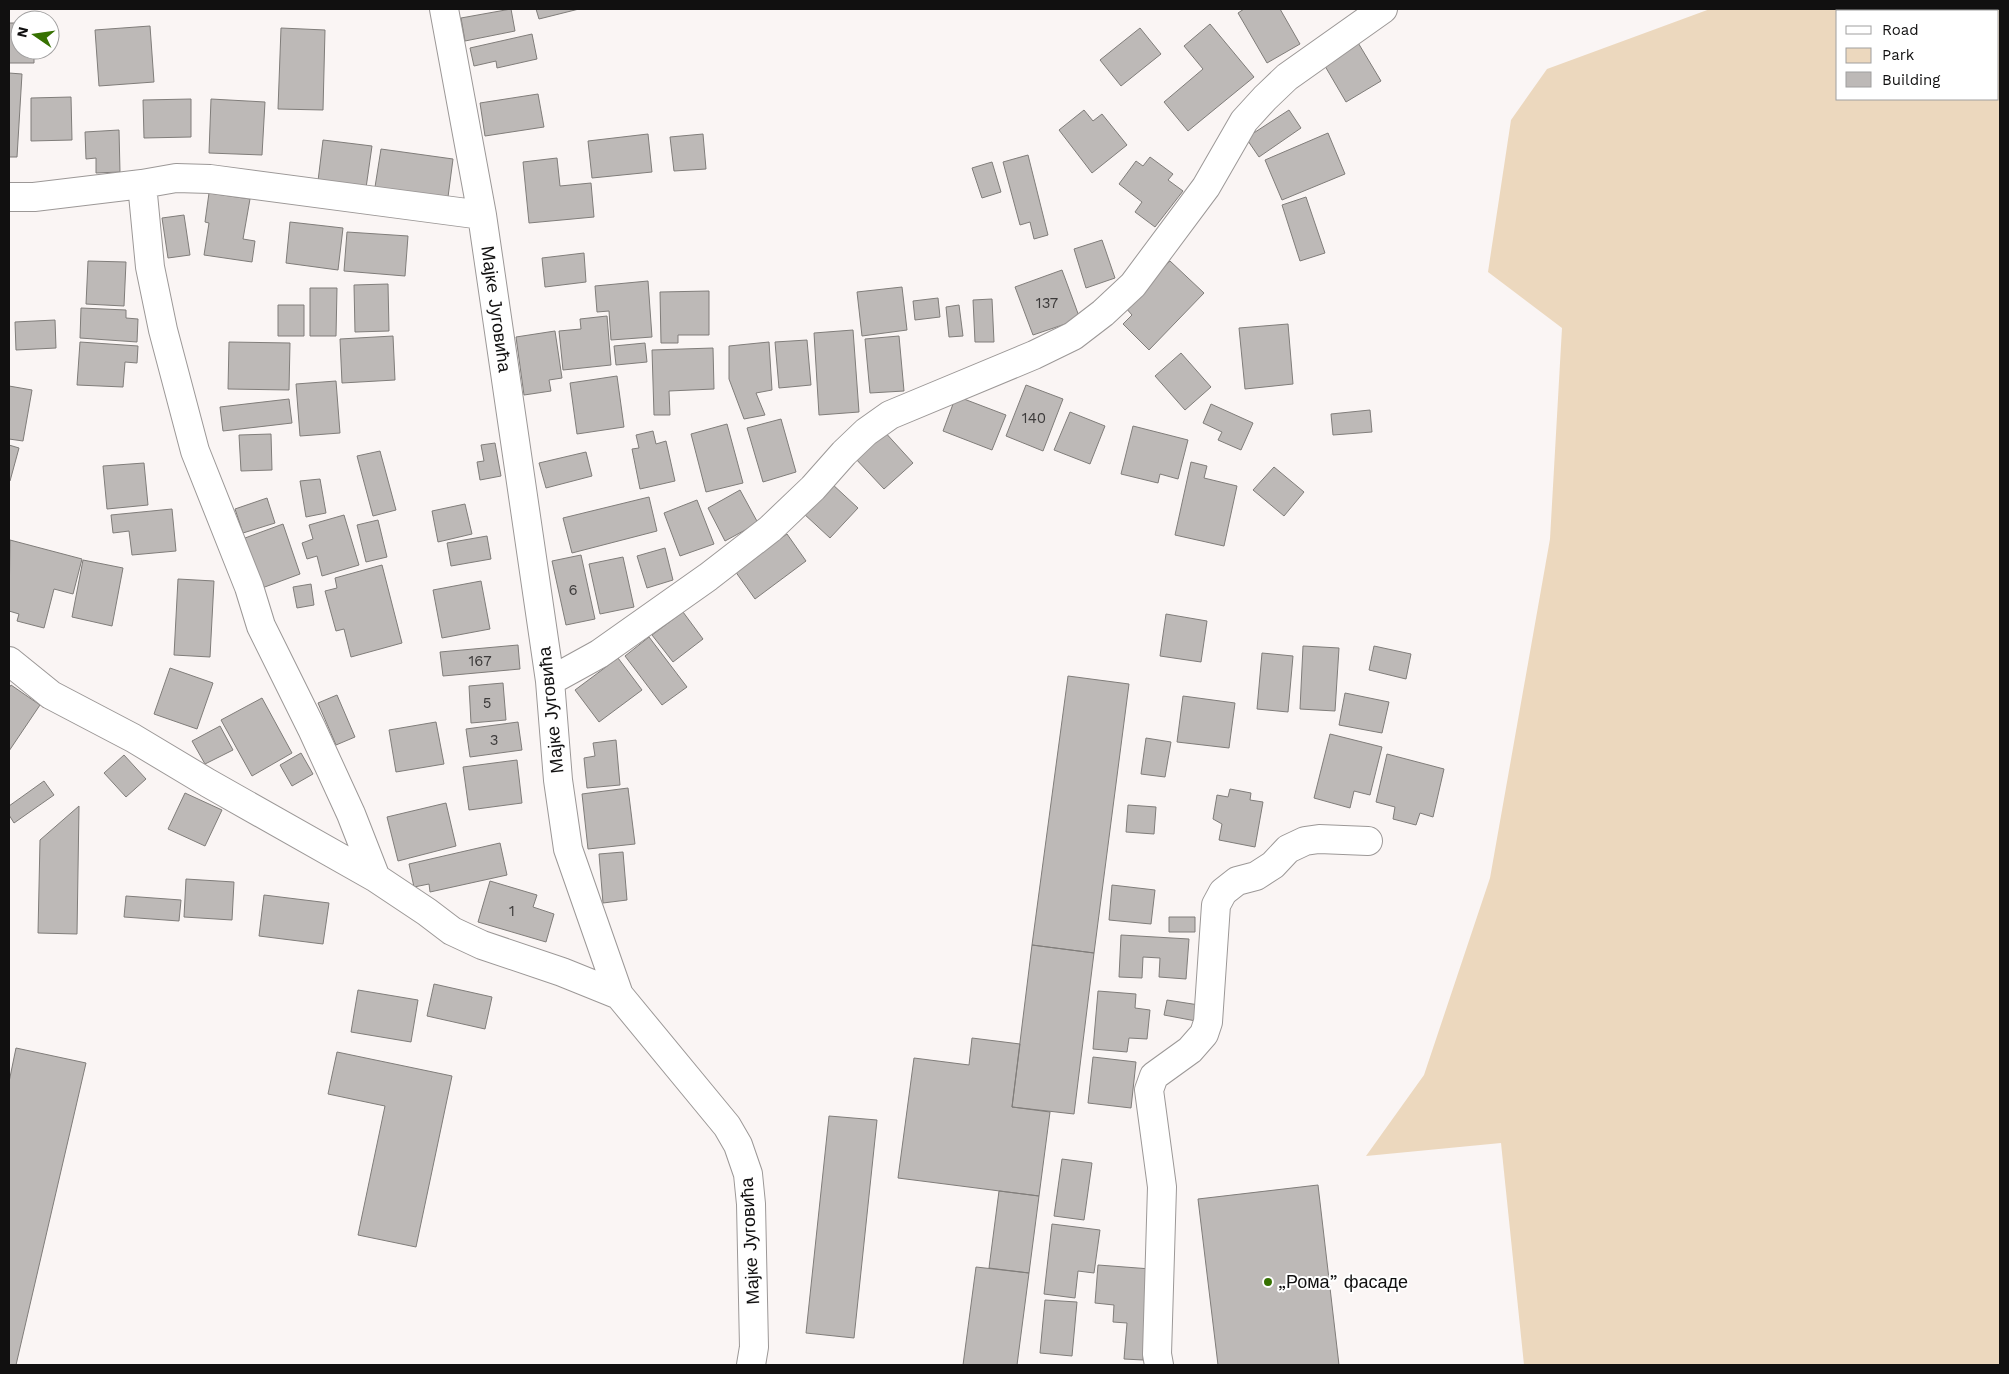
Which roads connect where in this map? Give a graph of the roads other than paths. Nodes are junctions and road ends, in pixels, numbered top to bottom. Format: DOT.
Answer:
graph roads {
  1 [pos="444,9"];
  2 [pos="1383,9"];
  3 [pos="142,184"];
  4 [pos="9,197"];
  5 [pos="482,215"];
  6 [pos="9,661"];
  7 [pos="550,681"];
  8 [pos="350,814"];
  9 [pos="1368,841"];
  10 [pos="314,843"];
  11 [pos="376,878"];
  12 [pos="618,994"];
  13 [pos="751,1365"];
  14 [pos="1159,1365"];
  1 -- 5 [label="street, Мајке Југовића"];
  2 -- 7 [label="street"];
  3 -- 4 [label="street"];
  3 -- 5 [label="street"];
  3 -- 8 [label="street"];
  5 -- 7 [label="street, Мајке Југовића"];
  6 -- 10 [label="street"];
  7 -- 12 [label="street, Мајке Југовића"];
  8 -- 10 [label="street"];
  8 -- 11 [label="street"];
  9 -- 14 [label="street"];
  10 -- 11 [label="street"];
  11 -- 12 [label="street"];
  12 -- 13 [label="street, Мајке Југовића"];
}
